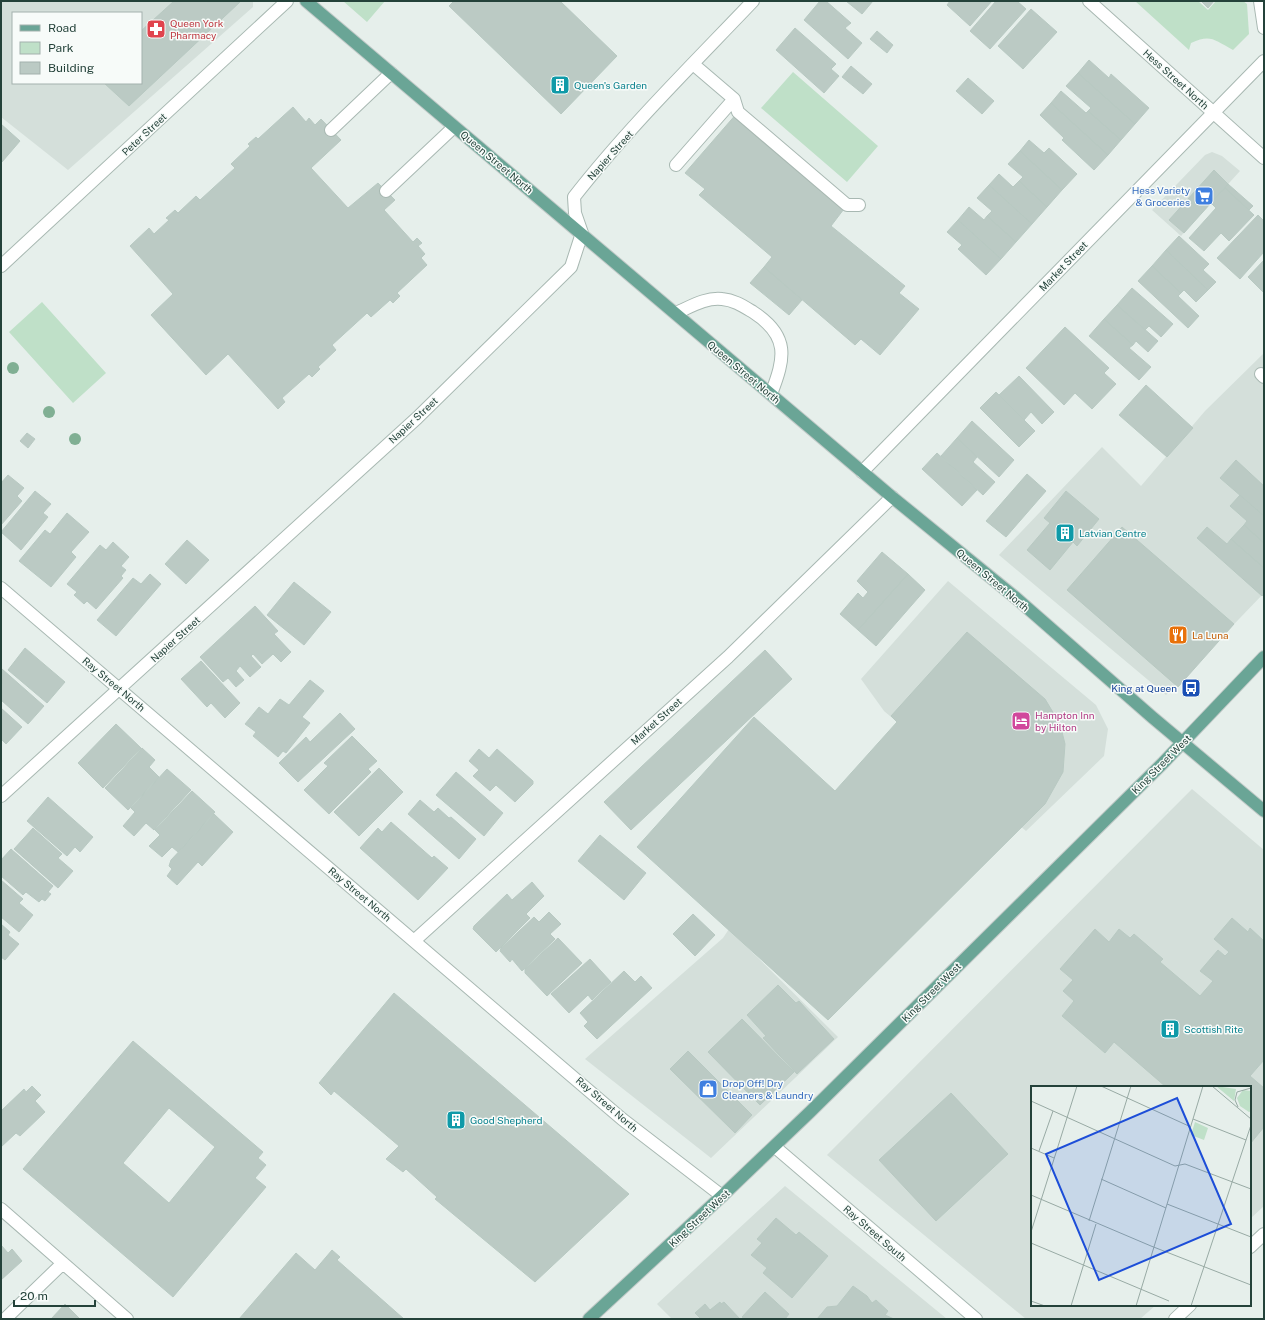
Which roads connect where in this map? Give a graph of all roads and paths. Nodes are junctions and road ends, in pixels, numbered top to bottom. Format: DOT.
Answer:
graph roads {
  1 [pos="287,1"];
  2 [pos="306,1"];
  3 [pos="753,1"];
  4 [pos="1089,1"];
  5 [pos="1260,1"];
  6 [pos="1264,28"];
  7 [pos="1264,61"];
  8 [pos="693,64"];
  9 [pos="391,73"];
  10 [pos="734,99"];
  11 [pos="1214,113"];
  12 [pos="454,127"];
  13 [pos="331,130"];
  14 [pos="1264,158"];
  15 [pos="676,165"];
  16 [pos="386,191"];
  17 [pos="859,205"];
  18 [pos="582,233"];
  19 [pos="1,266"];
  20 [pos="676,313"];
  21 [pos="771,394"];
  22 [pos="862,472"];
  23 [pos="892,497"];
  24 [pos="1,588"];
  25 [pos="1264,657"];
  26 [pos="120,689"];
  27 [pos="1182,742"];
  28 [pos="1,796"];
  29 [pos="1264,811"];
  30 [pos="414,940"];
  31 [pos="775,1147"];
  32 [pos="722,1196"];
  33 [pos="1,1208"];
  34 [pos="1264,1234"];
  35 [pos="1251,1246"];
  36 [pos="63,1263"];
  37 [pos="1189,1306"];
  38 [pos="5,1319"];
  39 [pos="127,1319"];
  40 [pos="589,1319"];
  41 [pos="976,1319"];
  42 [pos="1175,1319"];
  1 -- 19 [label="street, Peter Street"];
  2 -- 9 [label="main road, Queen Street North"];
  3 -- 8 [label="street, Napier Street"];
  4 -- 11 [label="street, Hess Street North"];
  5 -- 6 [label="street"];
  7 -- 11 [label="street, Market Street"];
  8 -- 10 [label="street"];
  8 -- 18 [label="street, Napier Street"];
  9 -- 12 [label="main road, Queen Street North"];
  9 -- 13 [label="street"];
  10 -- 15 [label="street"];
  10 -- 17 [label="street"];
  11 -- 14 [label="street, Hess Street North"];
  11 -- 22 [label="street, Market Street"];
  12 -- 16 [label="street"];
  12 -- 18 [label="main road, Queen Street North"];
  18 -- 20 [label="main road, Queen Street North"];
  18 -- 26 [label="street, Napier Street"];
  20 -- 21 [label="main road, Queen Street North"];
  20 -- 21 [label="street"];
  21 -- 22 [label="main road, Queen Street North"];
  22 -- 23 [label="main road, Queen Street North"];
  23 -- 27 [label="main road, Queen Street North"];
  23 -- 30 [label="street, Market Street"];
  24 -- 26 [label="street, Ray Street North"];
  25 -- 27 [label="main road, King Street West"];
  26 -- 28 [label="street, Napier Street"];
  26 -- 30 [label="street, Ray Street North"];
  27 -- 29 [label="main road, Queen Street North"];
  27 -- 31 [label="main road, King Street West"];
  30 -- 32 [label="street, Ray Street North"];
  31 -- 32 [label="main road, King Street West"];
  31 -- 41 [label="street, Ray Street South"];
  32 -- 40 [label="main road, King Street West"];
  33 -- 36 [label="street"];
  34 -- 35 [label="street"];
  36 -- 38 [label="street"];
  36 -- 39 [label="street"];
  37 -- 42 [label="street"];
}
